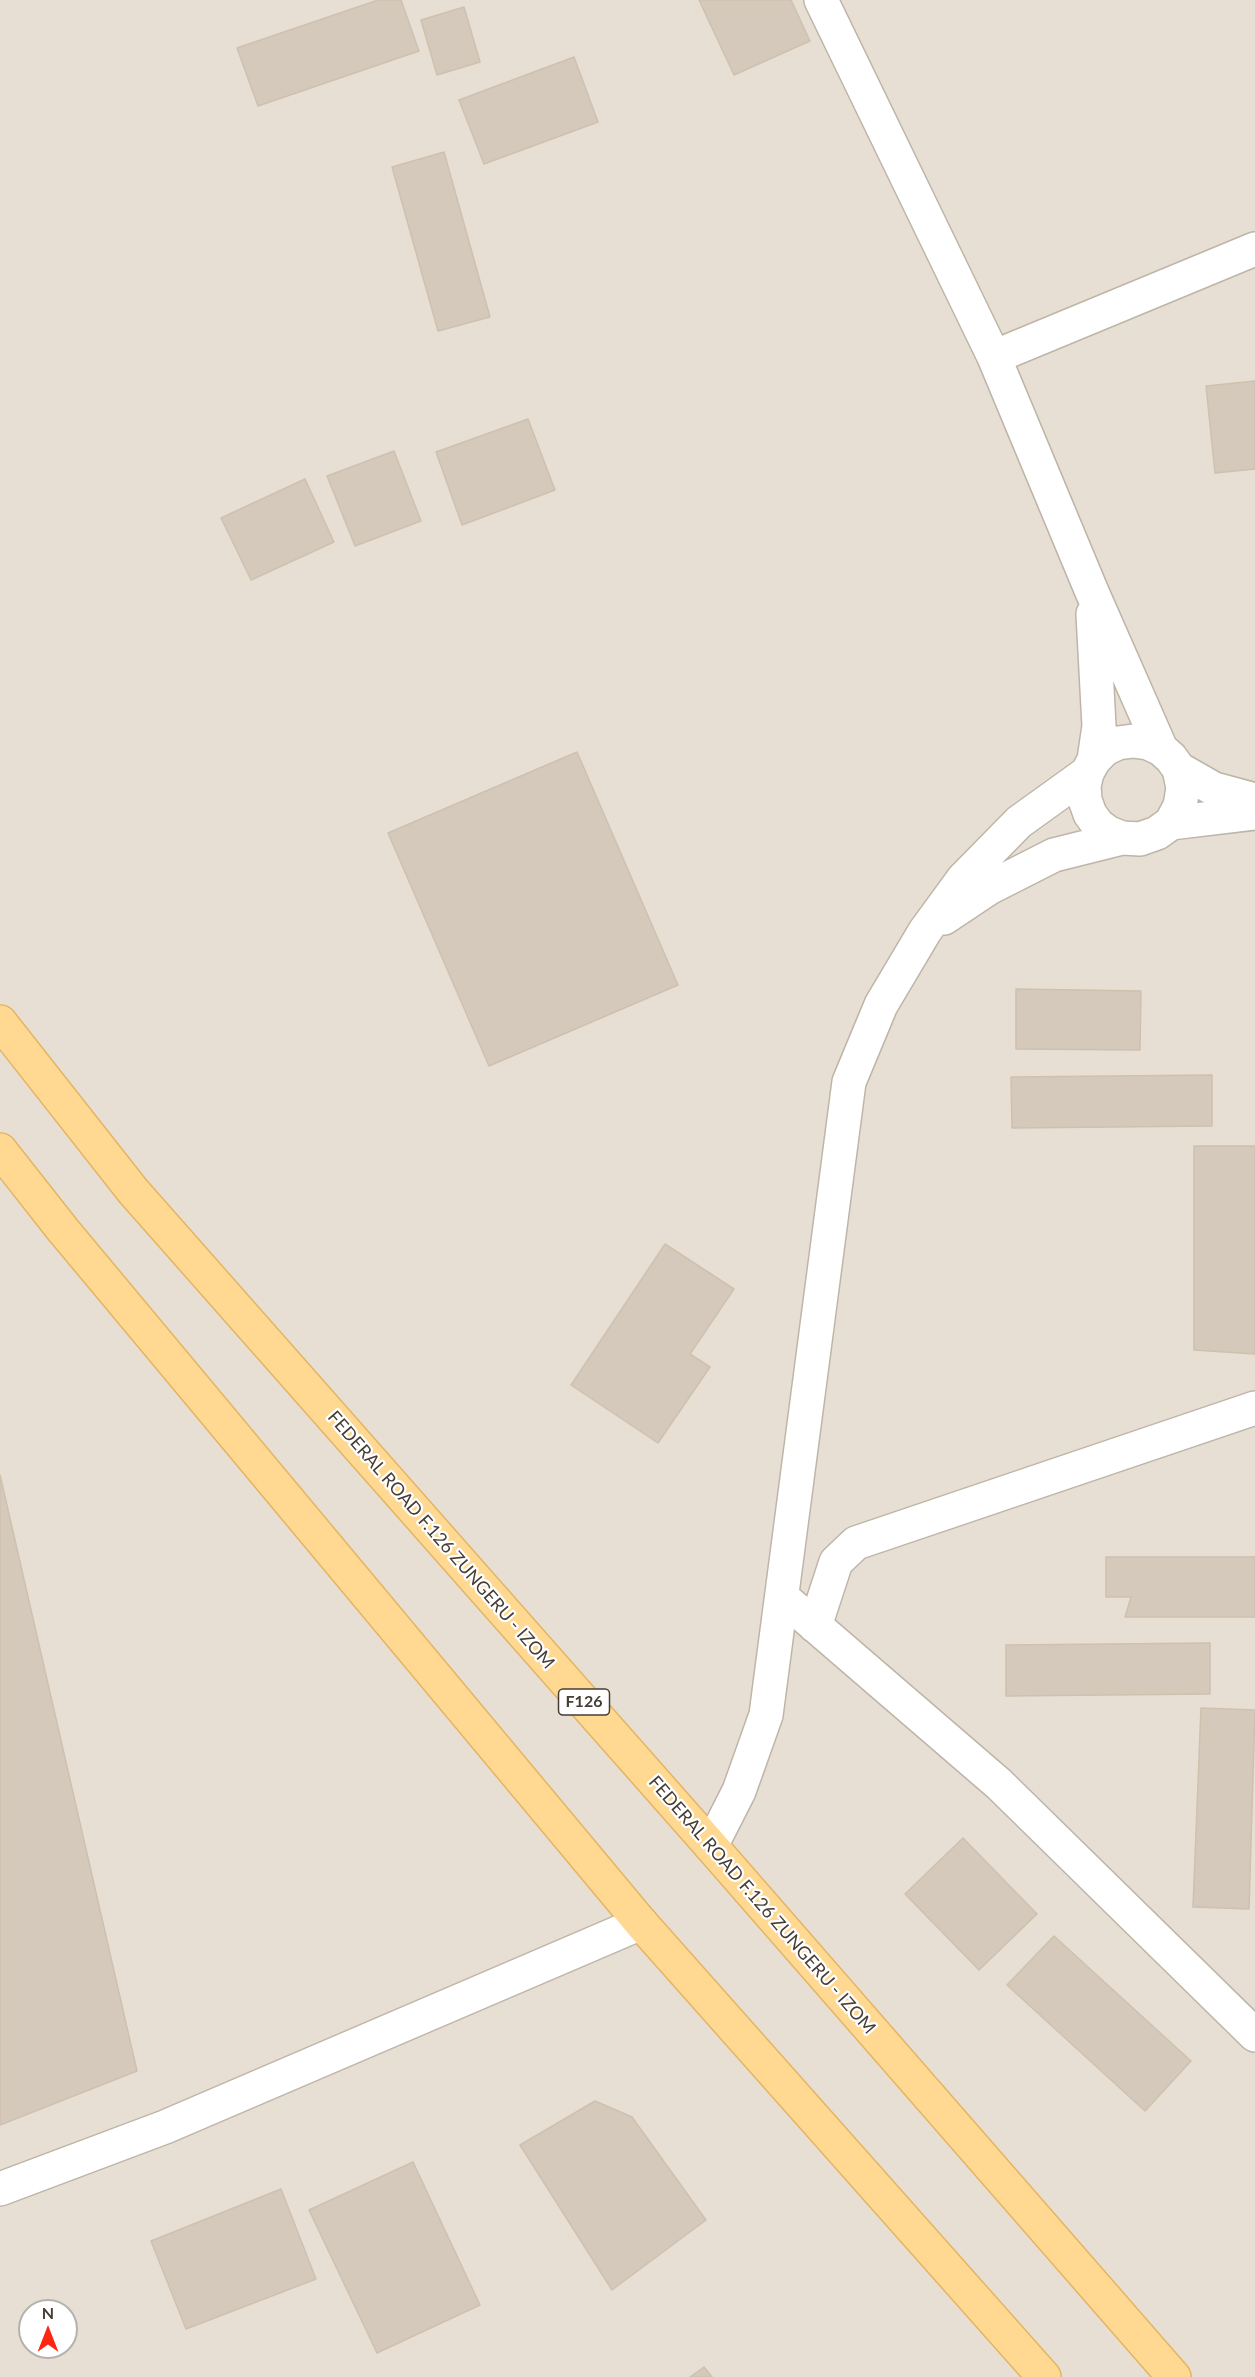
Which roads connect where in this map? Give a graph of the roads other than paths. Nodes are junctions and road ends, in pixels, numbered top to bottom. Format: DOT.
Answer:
graph roads {
  1 [pos="821,0"];
  2 [pos="1255,249"];
  3 [pos="994,357"];
  4 [pos="1092,592"];
  5 [pos="1170,759"];
  6 [pos="1091,766"];
  7 [pos="1255,800"];
  8 [pos="1255,813"];
  9 [pos="1171,823"];
  10 [pos="1122,838"];
  11 [pos="925,931"];
  12 [pos="0,1022"];
  13 [pos="0,1150"];
  14 [pos="1255,1408"];
  15 [pos="782,1597"];
  16 [pos="815,1626"];
  17 [pos="711,1846"];
  18 [pos="642,1923"];
  19 [pos="1255,2035"];
  20 [pos="0,2189"];
  21 [pos="1044,2377"];
  22 [pos="1174,2377"];
  1 -- 3 [label="street"];
  2 -- 3 [label="street"];
  3 -- 4 [label="street"];
  4 -- 5 [label="street"];
  4 -- 6 [label="street"];
  5 -- 6 [label="street"];
  5 -- 7 [label="street"];
  5 -- 9 [label="street"];
  6 -- 10 [label="street"];
  6 -- 11 [label="street"];
  8 -- 9 [label="street"];
  9 -- 10 [label="street"];
  10 -- 11 [label="street"];
  11 -- 15 [label="street"];
  12 -- 17 [label="main road, FEDERAL ROAD F.126 ZUNGERU - IZOM / F126"];
  13 -- 18 [label="main road"];
  14 -- 16 [label="street"];
  15 -- 16 [label="street"];
  15 -- 17 [label="street"];
  16 -- 19 [label="street"];
  17 -- 22 [label="main road, FEDERAL ROAD F.126 ZUNGERU - IZOM / F126"];
  18 -- 20 [label="street"];
  18 -- 21 [label="main road"];
}
